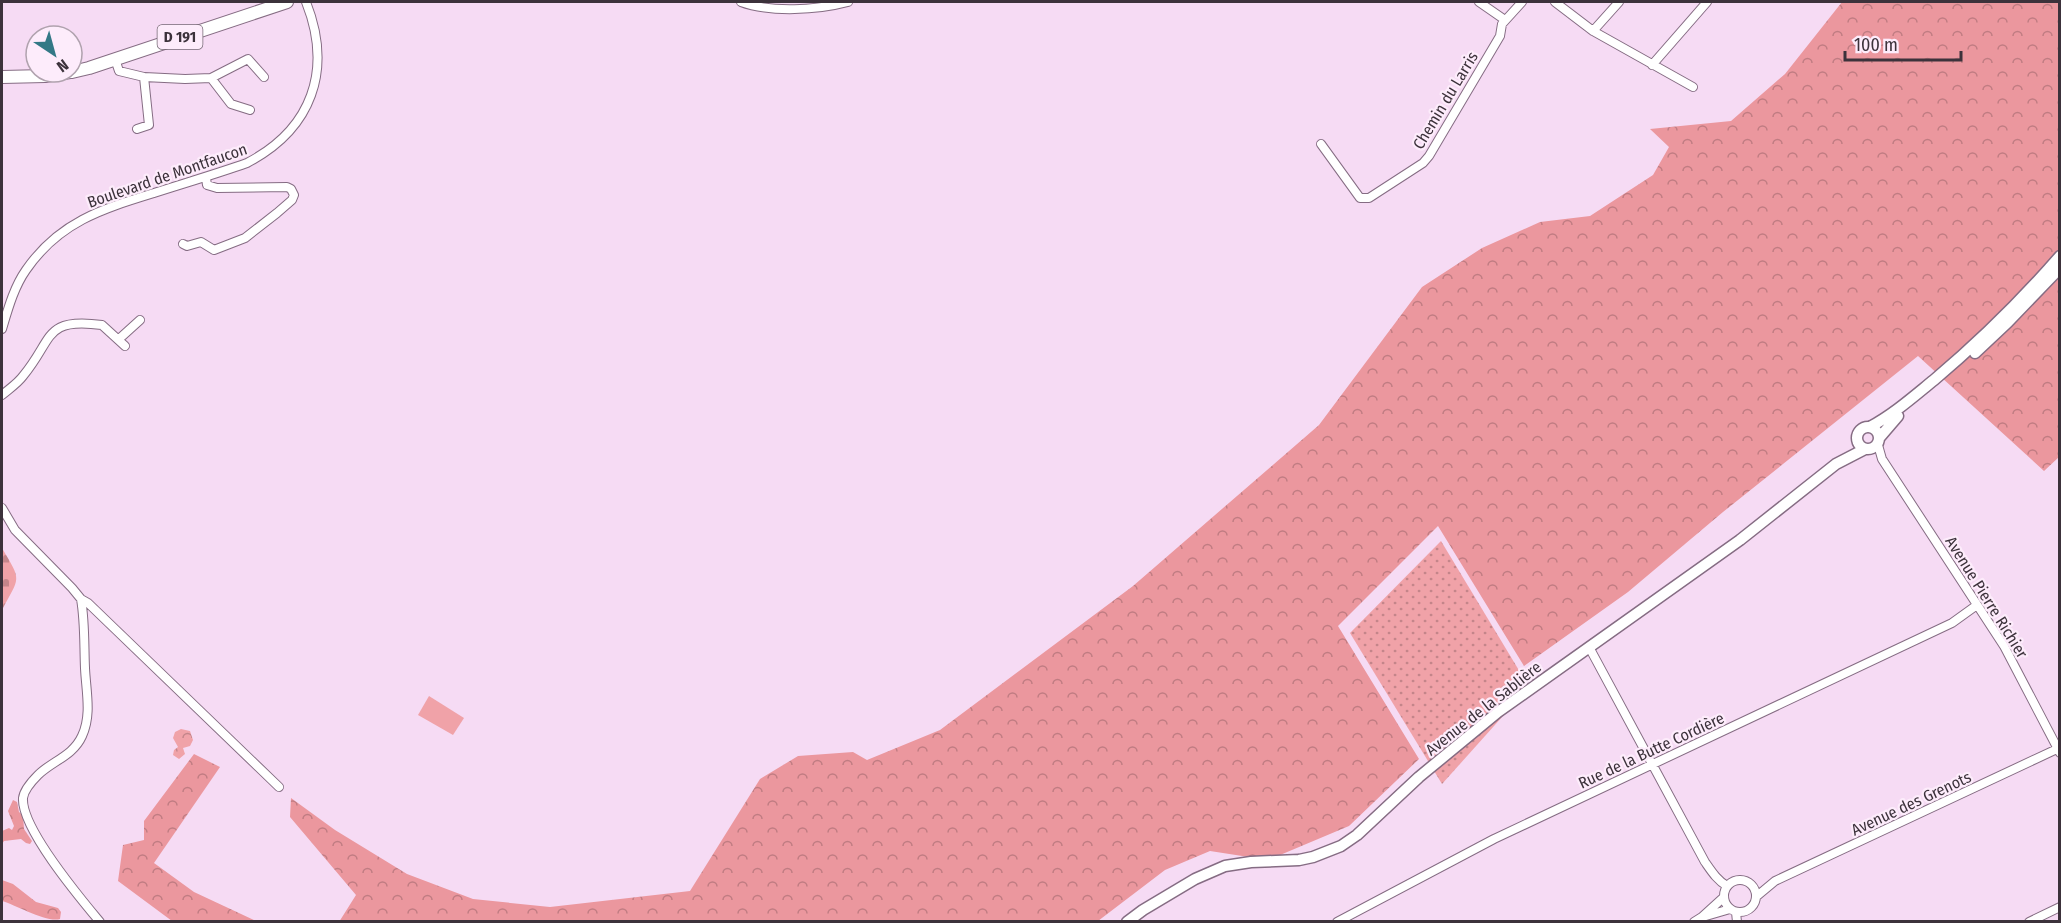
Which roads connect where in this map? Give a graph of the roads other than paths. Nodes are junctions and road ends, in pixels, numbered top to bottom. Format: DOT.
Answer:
graph roads {
  1 [pos="287,2"];
  2 [pos="306,2"];
  3 [pos="741,2"];
  4 [pos="848,2"];
  5 [pos="1479,2"];
  6 [pos="1522,2"];
  7 [pos="1555,2"];
  8 [pos="1619,2"];
  9 [pos="1707,2"];
  10 [pos="1505,20"];
  11 [pos="1593,32"];
  12 [pos="115,59"];
  13 [pos="1652,65"];
  14 [pos="84,68"];
  15 [pos="24,76"];
  16 [pos="2,77"];
  17 [pos="144,77"];
  18 [pos="264,77"];
  19 [pos="211,78"];
  20 [pos="1693,87"];
  21 [pos="250,110"];
  22 [pos="137,129"];
  23 [pos="1321,144"];
  24 [pos="206,178"];
  25 [pos="183,244"];
  26 [pos="2060,256"];
  27 [pos="2060,268"];
  28 [pos="141,320"];
  29 [pos="2,329"];
  30 [pos="119,339"];
  31 [pos="125,346"];
  32 [pos="2,394"];
  33 [pos="1870,427"];
  34 [pos="1857,440"];
  35 [pos="1873,445"];
  36 [pos="1836,464"];
  37 [pos="2,508"];
  38 [pos="81,599"];
  39 [pos="1977,605"];
  40 [pos="1589,647"];
  41 [pos="2058,751"];
  42 [pos="1653,763"];
  43 [pos="279,787"];
  44 [pos="1775,881"];
  45 [pos="1751,883"];
  46 [pos="1727,886"];
  47 [pos="1757,896"];
  48 [pos="1724,897"];
  49 [pos="2060,907"];
  50 [pos="1733,910"];
  51 [pos="1748,910"];
  52 [pos="1702,917"];
  53 [pos="100,921"];
  54 [pos="1127,921"];
  55 [pos="1337,921"];
  56 [pos="1694,921"];
  57 [pos="1739,921"];
  58 [pos="2029,921"];
  1 -- 12 [label="main road, D 191"];
  2 -- 24 [label="street, Boulevard de Montfaucon"];
  3 -- 4 [label="street"];
  5 -- 10 [label="street"];
  6 -- 10 [label="street"];
  7 -- 11 [label="street"];
  8 -- 11 [label="street"];
  9 -- 13 [label="street"];
  10 -- 23 [label="street, Chemin du Larris"];
  11 -- 13 [label="street"];
  12 -- 14 [label="main road, D 191"];
  12 -- 17 [label="street"];
  13 -- 20 [label="street"];
  15 -- 16 [label="main road, D 191"];
  17 -- 19 [label="street"];
  17 -- 22 [label="street"];
  18 -- 19 [label="street"];
  19 -- 21 [label="street"];
  24 -- 25 [label="street"];
  24 -- 29 [label="street, Boulevard de Montfaucon"];
  26 -- 33 [label="main road"];
  27 -- 35 [label="main road, Avenue de la Sablière"];
  28 -- 30 [label="street"];
  30 -- 31 [label="street"];
  30 -- 32 [label="street"];
  33 -- 34 [label="main road"];
  33 -- 35 [label="main road"];
  34 -- 35 [label="main road"];
  34 -- 36 [label="main road, Avenue de la Sablière"];
  35 -- 36 [label="main road, Avenue de la Sablière"];
  35 -- 39 [label="street, Avenue Pierre Richier"];
  36 -- 40 [label="main road, Avenue de la Sablière"];
  37 -- 38 [label="street"];
  38 -- 43 [label="street"];
  38 -- 53 [label="street"];
  39 -- 41 [label="street, Avenue Pierre Richier"];
  39 -- 42 [label="street, Rue de la Butte Cordière"];
  40 -- 42 [label="street"];
  40 -- 54 [label="main road, Avenue de la Sablière"];
  41 -- 44 [label="street, Avenue des Grenots"];
  42 -- 46 [label="street"];
  42 -- 55 [label="street, Rue de la Butte Cordière"];
  44 -- 45 [label="street, Avenue des Grenots"];
  44 -- 47 [label="street, Avenue des Grenots"];
  45 -- 46 [label="street"];
  45 -- 47 [label="street"];
  46 -- 48 [label="street"];
  47 -- 51 [label="street"];
  48 -- 50 [label="street"];
  48 -- 52 [label="street"];
  49 -- 58 [label="street"];
  50 -- 51 [label="street"];
  50 -- 52 [label="street"];
  50 -- 57 [label="street"];
  51 -- 57 [label="street"];
  52 -- 56 [label="street"];
}
